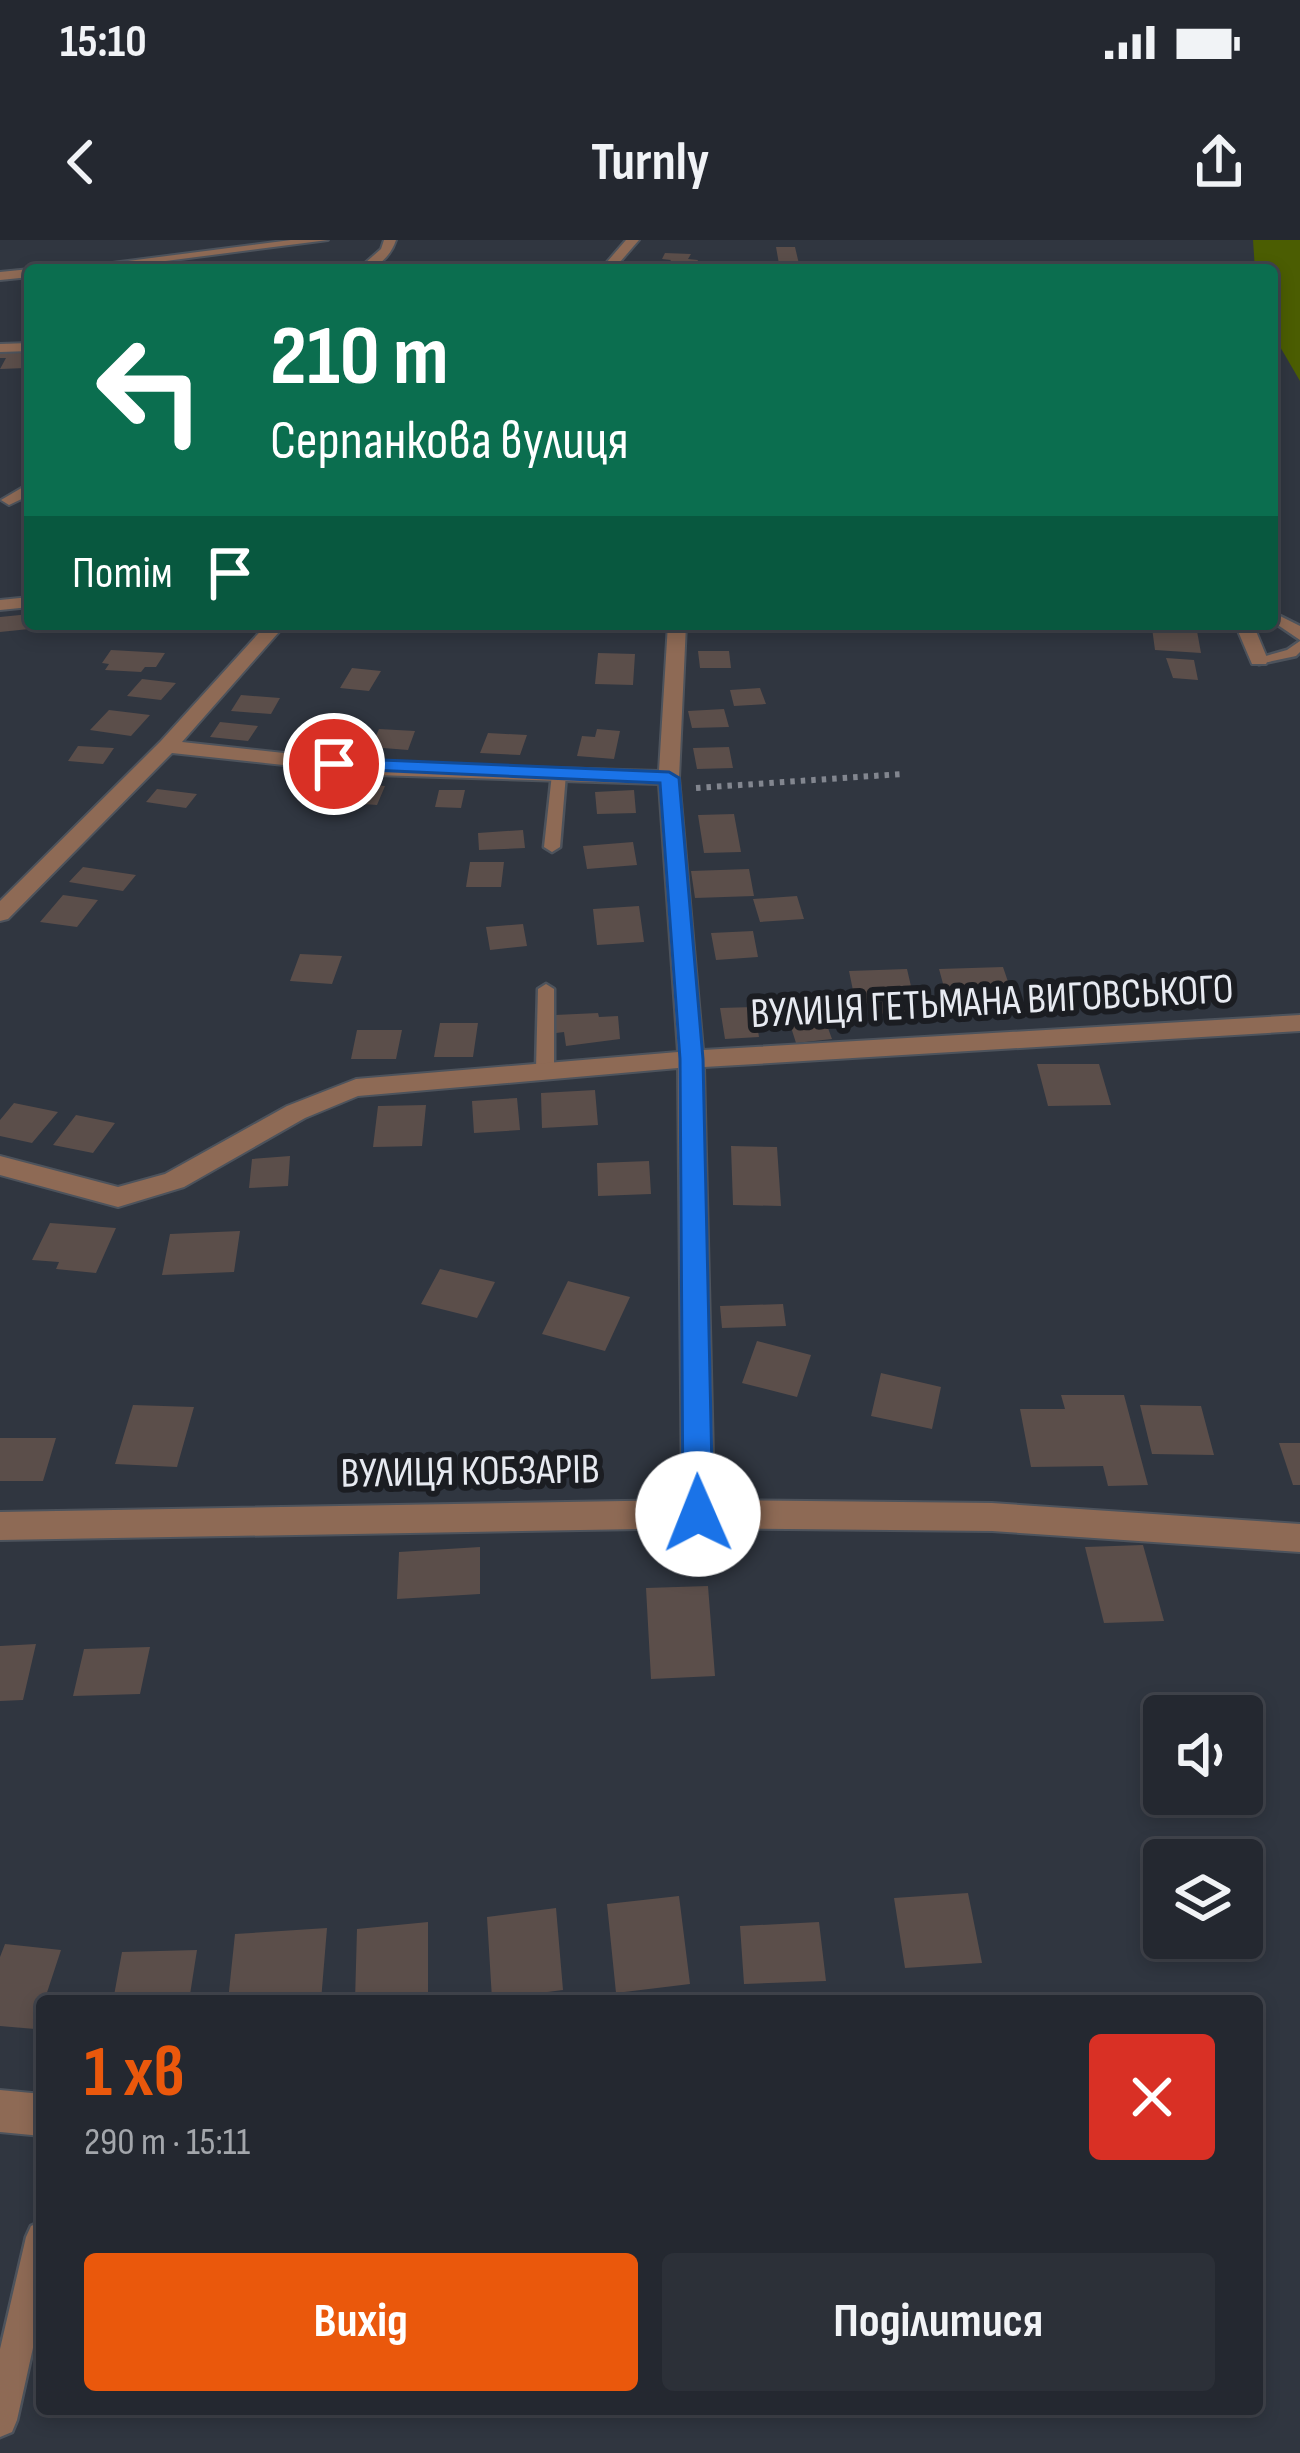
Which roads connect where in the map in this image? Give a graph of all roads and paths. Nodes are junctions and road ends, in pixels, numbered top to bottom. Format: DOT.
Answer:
graph roads {
  1 [pos="322,240"];
  2 [pos="390,240"];
  3 [pos="633,240"];
  4 [pos="119,249"];
  5 [pos="94,264"];
  6 [pos="127,264"];
  7 [pos="370,264"];
  8 [pos="611,264"];
  9 [pos="24,491"];
  10 [pos="9,500"];
  11 [pos="272,630"];
  12 [pos="677,630"];
  13 [pos="1246,630"];
  14 [pos="1300,640"];
  15 [pos="1259,660"];
  16 [pos="166,746"];
  17 [pos="559,774"];
  18 [pos="902,775"];
  19 [pos="670,784"];
  20 [pos="551,847"];
  21 [pos="0,914"];
  22 [pos="546,989"];
  23 [pos="1300,1023"];
  24 [pos="691,1059"];
  25 [pos="545,1070"];
  26 [pos="0,1165"];
  27 [pos="698,1514"];
  28 [pos="0,1526"];
  29 [pos="1300,1538"];
  30 [pos="0,2111"];
  31 [pos="36,2114"];
  32 [pos="36,2263"];
  33 [pos="0,2420"];
  1 -- 6 [label="street"];
  2 -- 7 [label="street"];
  3 -- 8 [label="street"];
  4 -- 5 [label="street"];
  9 -- 10 [label="street"];
  11 -- 16 [label="street"];
  12 -- 19 [label="street"];
  13 -- 15 [label="street"];
  14 -- 15 [label="lane"];
  16 -- 17 [label="street"];
  16 -- 21 [label="street"];
  17 -- 19 [label="street"];
  17 -- 20 [label="lane"];
  18 -- 19 [label="path"];
  19 -- 24 [label="street"];
  22 -- 25 [label="lane"];
  23 -- 24 [label="street, ВУЛИЦЯ ГЕТЬМАНА ВИГОВСЬКОГО"];
  24 -- 25 [label="street, ВУЛИЦЯ ГЕТЬМАНА ВИГОВСЬКОГО"];
  24 -- 27 [label="street"];
  25 -- 26 [label="street, ВУЛИЦЯ ГЕТЬМАНА ВИГОВСЬКОГО"];
  27 -- 28 [label="street, ВУЛИЦЯ КОБЗАРІВ"];
  27 -- 29 [label="street, ВУЛИЦЯ КОБЗАРІВ"];
  30 -- 31 [label="street"];
  32 -- 33 [label="lane"];
}
